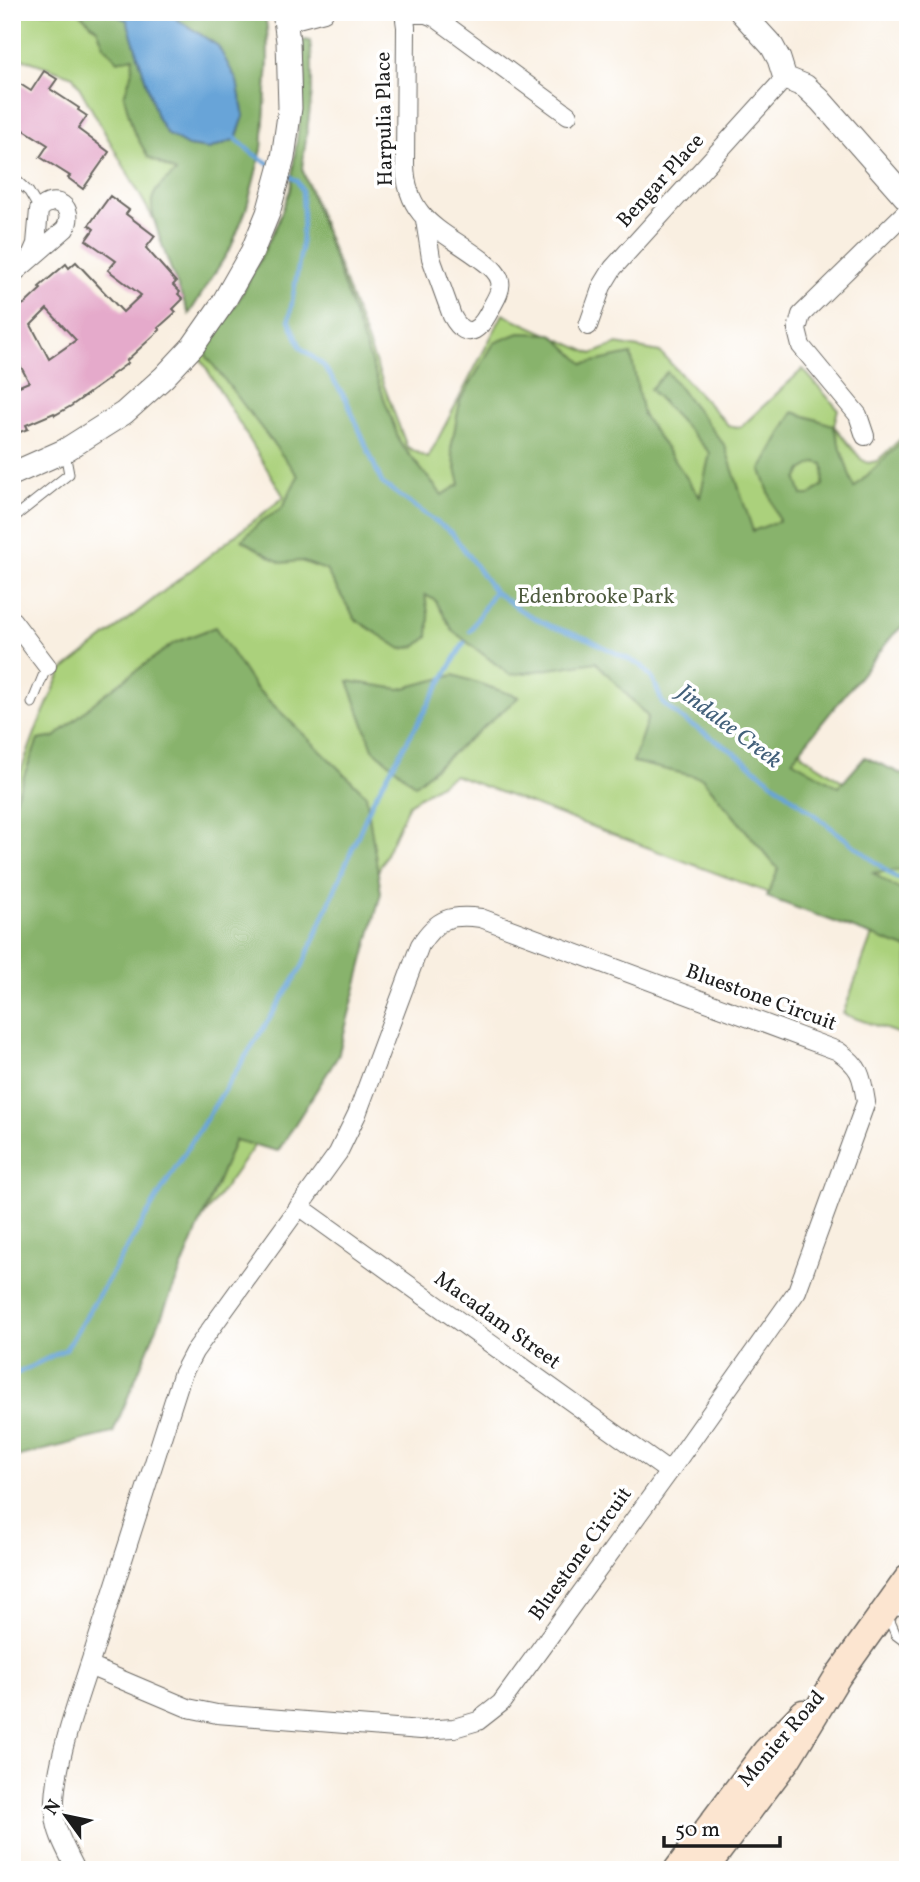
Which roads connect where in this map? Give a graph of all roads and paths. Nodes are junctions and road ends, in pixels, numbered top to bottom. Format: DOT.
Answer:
graph roads {
  1 [pos="324,12"];
  2 [pos="741,12"];
  3 [pos="405,13"];
  4 [pos="285,17"];
  5 [pos="785,78"];
  6 [pos="568,115"];
  7 [pos="12,176"];
  8 [pos="908,200"];
  9 [pos="39,209"];
  10 [pos="908,209"];
  11 [pos="425,220"];
  12 [pos="29,260"];
  13 [pos="12,275"];
  14 [pos="588,326"];
  15 [pos="865,436"];
  16 [pos="64,451"];
  17 [pos="12,474"];
  18 [pos="12,519"];
  19 [pos="12,620"];
  20 [pos="47,666"];
  21 [pos="32,703"];
  22 [pos="299,1206"];
  23 [pos="668,1472"];
  24 [pos="908,1578"];
  25 [pos="896,1611"];
  26 [pos="908,1644"];
  27 [pos="89,1666"];
  28 [pos="838,1675"];
  29 [pos="76,1870"];
  30 [pos="677,1870"];
  31 [pos="704,1870"];
  1 -- 4 [label="street"];
  2 -- 5 [label="street"];
  3 -- 6 [label="street"];
  3 -- 11 [label="street, Harpulia Place"];
  4 -- 16 [label="street"];
  5 -- 8 [label="street"];
  5 -- 14 [label="street, Bengar Place"];
  7 -- 9 [label="lane"];
  9 -- 12 [label="street"];
  9 -- 12 [label="street"];
  10 -- 15 [label="street"];
  11 -- 11 [label="street, Harpulia Place"];
  12 -- 13 [label="street"];
  16 -- 17 [label="street"];
  16 -- 18 [label="lane"];
  19 -- 20 [label="street"];
  20 -- 21 [label="lane"];
  22 -- 23 [label="street, Macadam Street"];
  22 -- 23 [label="street, Bluestone Circuit"];
  22 -- 27 [label="street, Bluestone Circuit"];
  23 -- 27 [label="street, Bluestone Circuit"];
  24 -- 25 [label="main road, Monier Road"];
  25 -- 26 [label="lane"];
  25 -- 28 [label="main road, Monier Road"];
  27 -- 29 [label="street, Bluestone Circuit"];
  28 -- 30 [label="main road, Monier Road"];
  28 -- 31 [label="main road, Monier Road"];
}
